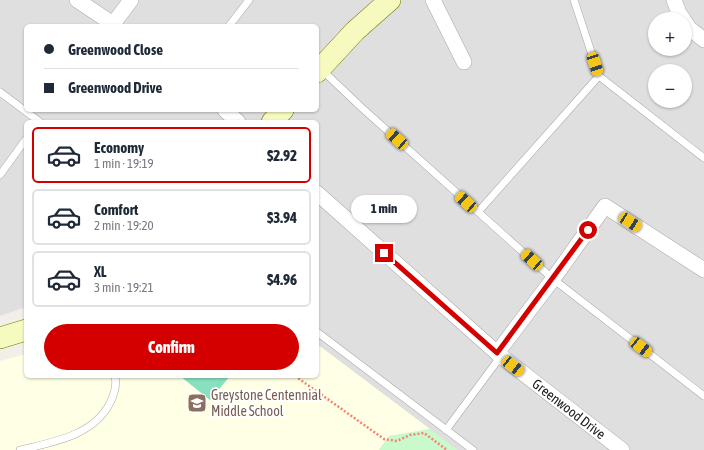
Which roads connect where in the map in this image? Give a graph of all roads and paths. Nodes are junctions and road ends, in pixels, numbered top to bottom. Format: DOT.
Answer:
graph roads {
  1 [pos="77,0"];
  2 [pos="131,0"];
  3 [pos="249,0"];
  4 [pos="390,0"];
  5 [pos="433,0"];
  6 [pos="574,0"];
  7 [pos="674,0"];
  8 [pos="679,12"];
  9 [pos="113,24"];
  10 [pos="116,24"];
  11 [pos="231,24"];
  12 [pos="692,30"];
  13 [pos="704,40"];
  14 [pos="464,62"];
  15 [pos="319,70"];
  16 [pos="599,76"];
  17 [pos="0,92"];
  18 [pos="24,110"];
  19 [pos="26,112"];
  20 [pos="227,112"];
  21 [pos="281,112"];
  22 [pos="36,120"];
  23 [pos="236,120"];
  24 [pos="274,120"];
  25 [pos="24,142"];
  26 [pos="704,158"];
  27 [pos="0,175"];
  28 [pos="319,195"];
  29 [pos="478,212"];
  30 [pos="704,270"];
  31 [pos="553,278"];
  32 [pos="24,331"];
  33 [pos="319,334"];
  34 [pos="0,338"];
  35 [pos="499,355"];
  36 [pos="115,378"];
  37 [pos="298,378"];
  38 [pos="704,396"];
  39 [pos="446,430"];
  40 [pos="20,450"];
  41 [pos="447,450"];
  42 [pos="473,450"];
  43 [pos="622,450"];
  1 -- 9 [label="street"];
  2 -- 10 [label="street"];
  3 -- 11 [label="lane"];
  4 -- 15 [label="street"];
  5 -- 14 [label="street"];
  6 -- 16 [label="lane"];
  7 -- 8 [label="street"];
  12 -- 13 [label="street"];
  15 -- 29 [label="lane"];
  16 -- 26 [label="lane"];
  16 -- 29 [label="lane"];
  17 -- 18 [label="lane"];
  19 -- 22 [label="lane"];
  20 -- 23 [label="street"];
  21 -- 24 [label="street"];
  25 -- 27 [label="lane"];
  28 -- 35 [label="street, Greenwood Drive"];
  29 -- 31 [label="lane"];
  30 -- 31 [label="street"];
  31 -- 35 [label="street"];
  31 -- 38 [label="lane"];
  32 -- 34 [label="street"];
  33 -- 39 [label="lane"];
  35 -- 39 [label="lane"];
  35 -- 43 [label="street, Greenwood Drive"];
  36 -- 40 [label="lane"];
  37 -- 41 [label="path"];
  39 -- 42 [label="lane"];
}
